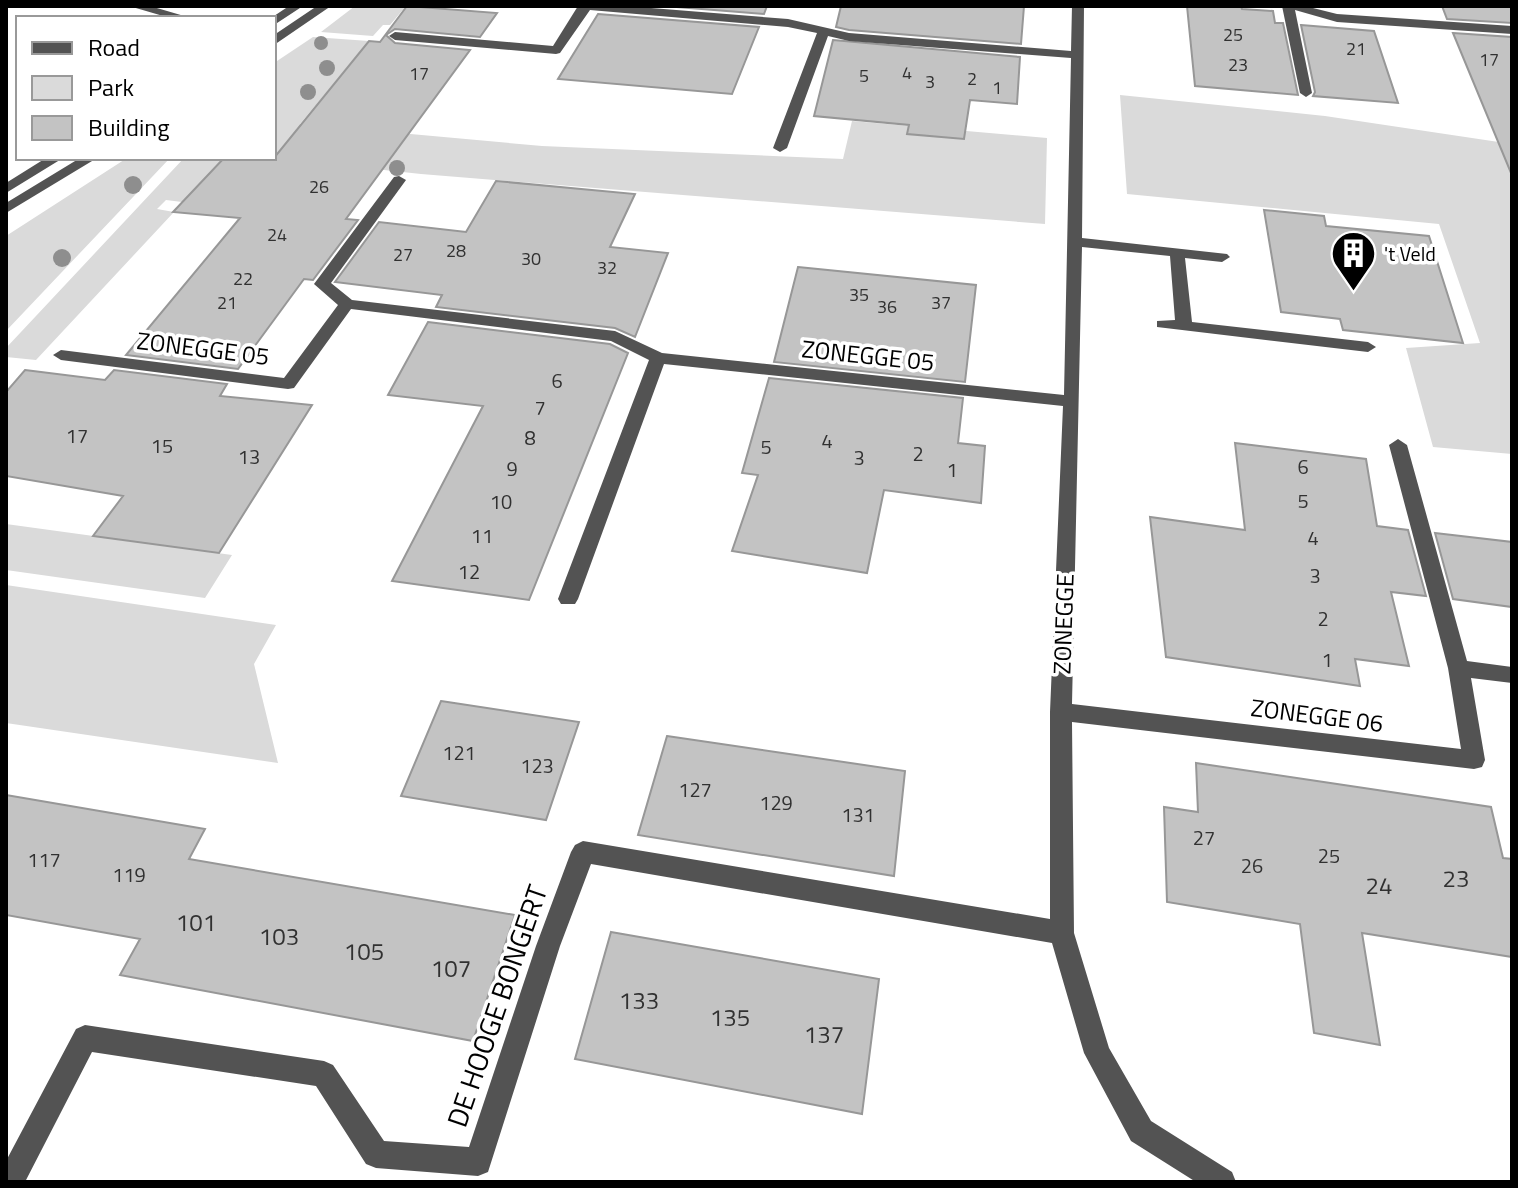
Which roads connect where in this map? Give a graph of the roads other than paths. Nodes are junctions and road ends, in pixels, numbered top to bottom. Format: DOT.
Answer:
graph roads {
  1 [pos="135,6"];
  2 [pos="297,6"];
  3 [pos="325,6"];
  4 [pos="585,6"];
  5 [pos="1078,6"];
  6 [pos="1290,6"];
  7 [pos="177,16"];
  8 [pos="276,20"];
  9 [pos="1512,30"];
  10 [pos="823,32"];
  11 [pos="395,36"];
  12 [pos="276,39"];
  13 [pos="1079,55"];
  14 [pos="1306,93"];
  15 [pos="780,148"];
  16 [pos="53,160"];
  17 [pos="87,160"];
  18 [pos="399,180"];
  19 [pos="6,189"];
  20 [pos="6,209"];
  21 [pos="1075,242"];
  22 [pos="1177,252"];
  23 [pos="1222,257"];
  24 [pos="347,304"];
  25 [pos="1163,324"];
  26 [pos="1184,327"];
  27 [pos="1368,347"];
  28 [pos="61,355"];
  29 [pos="658,358"];
  30 [pos="1072,401"];
  31 [pos="1398,445"];
  32 [pos="568,599"];
  33 [pos="1459,668"];
  34 [pos="1512,675"];
  35 [pos="1061,712"];
  36 [pos="1062,933"];
  37 [pos="10,1182"];
  38 [pos="1222,1182"];
  1 -- 7 [label="street"];
  2 -- 8 [label="street"];
  3 -- 12 [label="street"];
  4 -- 10 [label="street"];
  4 -- 11 [label="street"];
  5 -- 13 [label="street, ZONEGGE"];
  6 -- 9 [label="street"];
  6 -- 14 [label="street"];
  10 -- 13 [label="street"];
  10 -- 15 [label="street"];
  13 -- 21 [label="street, ZONEGGE"];
  16 -- 19 [label="street"];
  17 -- 20 [label="street"];
  18 -- 24 [label="street"];
  21 -- 22 [label="street"];
  21 -- 30 [label="street, ZONEGGE"];
  22 -- 23 [label="street"];
  22 -- 26 [label="street"];
  24 -- 28 [label="street, ZONEGGE 05"];
  24 -- 29 [label="street, ZONEGGE 05"];
  25 -- 26 [label="street"];
  26 -- 27 [label="street"];
  29 -- 30 [label="street, ZONEGGE 05"];
  29 -- 32 [label="street"];
  30 -- 35 [label="street, ZONEGGE"];
  31 -- 33 [label="street, ZONEGGE 06"];
  33 -- 34 [label="street"];
  33 -- 35 [label="street, ZONEGGE 06"];
  35 -- 36 [label="street, ZONEGGE"];
  36 -- 37 [label="street, DE HOOGE BONGERT"];
  36 -- 38 [label="street, ZONEGGE"];
}
